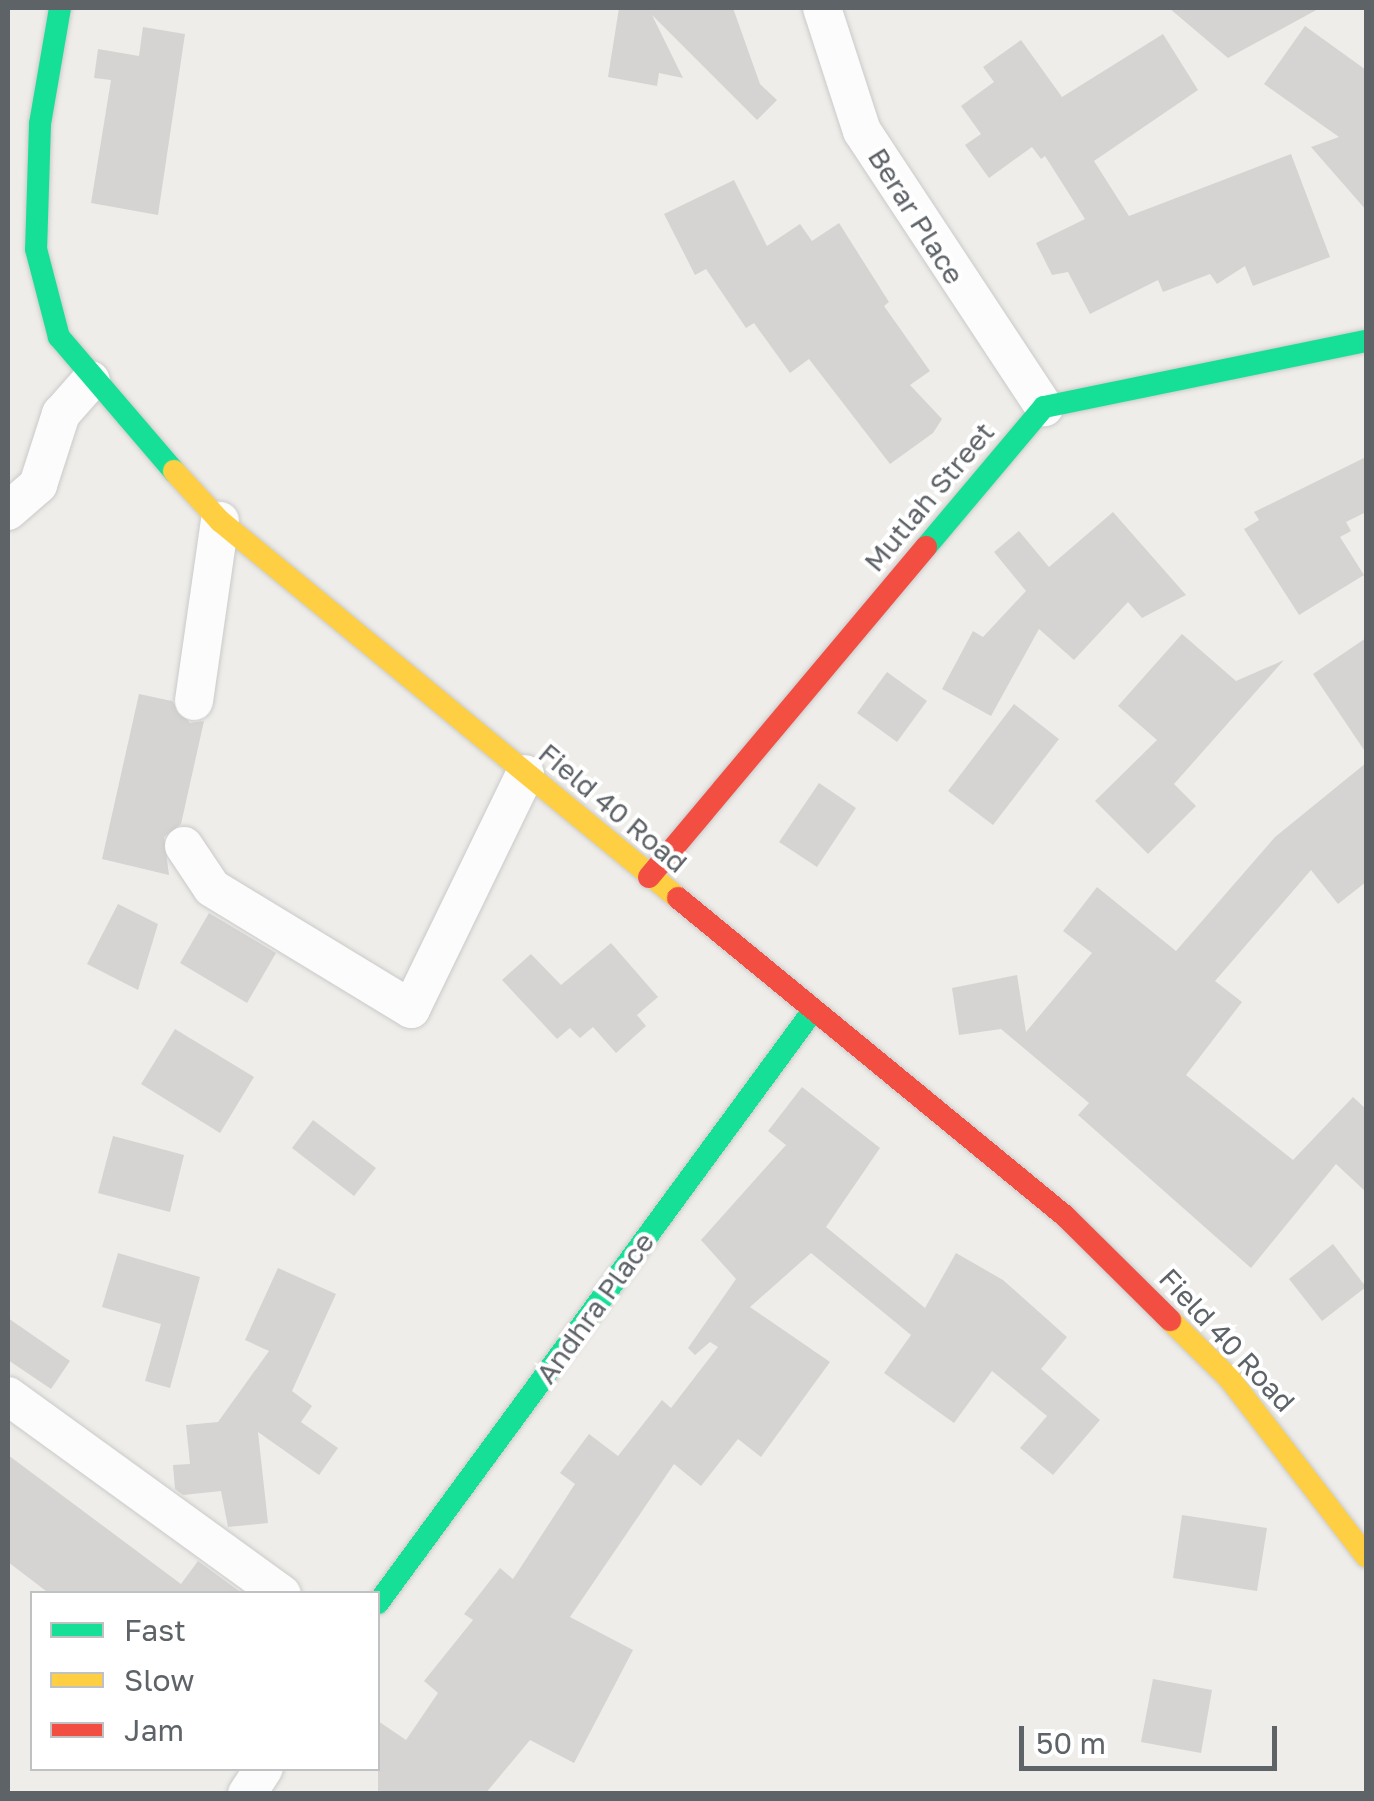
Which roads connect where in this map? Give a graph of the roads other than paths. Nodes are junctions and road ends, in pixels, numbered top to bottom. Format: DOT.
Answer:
graph roads {
  1 [pos="60,8"];
  2 [pos="822,8"];
  3 [pos="1366,341"];
  4 [pos="91,380"];
  5 [pos="1044,407"];
  6 [pos="8,511"];
  7 [pos="220,522"];
  8 [pos="194,700"];
  9 [pos="525,774"];
  10 [pos="184,846"];
  11 [pos="649,877"];
  12 [pos="812,1012"];
  13 [pos="8,1396"];
  14 [pos="1366,1556"];
  15 [pos="278,1591"];
  16 [pos="380,1600"];
  17 [pos="262,1771"];
  18 [pos="247,1794"];
  1 -- 4 [label="street, Field 40 Road"];
  2 -- 5 [label="street, Berar Place"];
  3 -- 5 [label="street"];
  4 -- 6 [label="street"];
  4 -- 7 [label="street, Field 40 Road"];
  5 -- 11 [label="street, Mutlah Street"];
  7 -- 8 [label="street"];
  7 -- 9 [label="street, Field 40 Road"];
  9 -- 10 [label="street"];
  9 -- 11 [label="street, Field 40 Road"];
  11 -- 12 [label="street, Field 40 Road"];
  12 -- 14 [label="street, Field 40 Road"];
  12 -- 16 [label="street, Andhra Place"];
  13 -- 15 [label="street"];
  17 -- 18 [label="street"];
}
